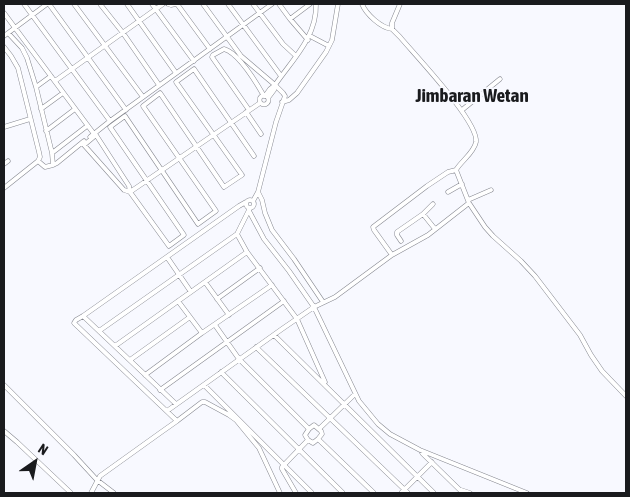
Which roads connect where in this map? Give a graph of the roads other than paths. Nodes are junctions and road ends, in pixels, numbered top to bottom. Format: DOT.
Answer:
graph roads {
  1 [pos="24,4"];
  2 [pos="48,4"];
  3 [pos="74,4"];
  4 [pos="100,4"];
  5 [pos="127,4"];
  6 [pos="152,4"];
  7 [pos="163,4"];
  8 [pos="168,4"];
  9 [pos="176,4"];
  10 [pos="203,4"];
  11 [pos="228,4"];
  12 [pos="253,4"];
  13 [pos="272,4"];
  14 [pos="279,4"];
  15 [pos="310,4"];
  16 [pos="316,4"];
  17 [pos="338,4"];
  18 [pos="362,4"];
  19 [pos="400,4"];
  20 [pos="156,9"];
  21 [pos="4,13"];
  22 [pos="260,13"];
  23 [pos="32,14"];
  24 [pos="290,19"];
  25 [pos="139,21"];
  26 [pos="243,25"];
  27 [pos="14,28"];
  28 [pos="392,29"];
  29 [pos="8,32"];
  30 [pos="123,33"];
  31 [pos="4,36"];
  32 [pos="226,37"];
  33 [pos="309,38"];
  34 [pos="4,46"];
  35 [pos="105,46"];
  36 [pos="329,46"];
  37 [pos="210,49"];
  38 [pos="296,56"];
  39 [pos="88,57"];
  40 [pos="194,61"];
  41 [pos="72,69"];
  42 [pos="176,73"];
  43 [pos="51,76"];
  44 [pos="281,76"];
  45 [pos="500,79"];
  46 [pos="55,81"];
  47 [pos="160,85"];
  48 [pos="275,86"];
  49 [pos="36,87"];
  50 [pos="63,93"];
  51 [pos="143,97"];
  52 [pos="266,97"];
  53 [pos="282,102"];
  54 [pos="260,103"];
  55 [pos="42,109"];
  56 [pos="75,109"];
  57 [pos="126,110"];
  58 [pos="462,110"];
  59 [pos="248,111"];
  60 [pos="30,119"];
  61 [pos="110,121"];
  62 [pos="232,122"];
  63 [pos="88,126"];
  64 [pos="4,127"];
  65 [pos="46,131"];
  66 [pos="94,134"];
  67 [pos="261,134"];
  68 [pos="213,135"];
  69 [pos="196,146"];
  70 [pos="52,153"];
  71 [pos="254,156"];
  72 [pos="179,158"];
  73 [pos="8,161"];
  74 [pos="38,161"];
  75 [pos="4,164"];
  76 [pos="53,165"];
  77 [pos="162,170"];
  78 [pos="456,170"];
  79 [pos="146,180"];
  80 [pos="462,184"];
  81 [pos="4,188"];
  82 [pos="491,190"];
  83 [pos="130,192"];
  84 [pos="258,192"];
  85 [pos="448,192"];
  86 [pos="253,201"];
  87 [pos="246,202"];
  88 [pos="469,202"];
  89 [pos="432,204"];
  90 [pos="250,209"];
  91 [pos="423,214"];
  92 [pos="435,229"];
  93 [pos="237,234"];
  94 [pos="401,241"];
  95 [pos="247,252"];
  96 [pos="392,255"];
  97 [pos="167,257"];
  98 [pos="260,268"];
  99 [pos="179,274"];
  100 [pos="205,282"];
  101 [pos="272,285"];
  102 [pos="191,292"];
  103 [pos="217,299"];
  104 [pos="178,300"];
  105 [pos="284,301"];
  106 [pos="324,302"];
  107 [pos="314,308"];
  108 [pos="228,315"];
  109 [pos="83,316"];
  110 [pos="190,317"];
  111 [pos="297,319"];
  112 [pos="291,323"];
  113 [pos="215,325"];
  114 [pos="99,330"];
  115 [pos="302,332"];
  116 [pos="202,333"];
  117 [pos="274,334"];
  118 [pos="227,342"];
  119 [pos="115,346"];
  120 [pos="256,347"];
  121 [pos="239,359"];
  122 [pos="130,360"];
  123 [pos="221,372"];
  124 [pos="145,375"];
  125 [pos="4,385"];
  126 [pos="204,385"];
  127 [pos="326,385"];
  128 [pos="160,390"];
  129 [pos="355,394"];
  130 [pos="626,396"];
  131 [pos="358,401"];
  132 [pos="176,404"];
  133 [pos="344,404"];
  134 [pos="349,409"];
  135 [pos="166,411"];
  136 [pos="368,414"];
  137 [pos="330,418"];
  138 [pos="361,421"];
  139 [pos="177,422"];
  140 [pos="308,429"];
  141 [pos="319,429"];
  142 [pos="4,431"];
  143 [pos="390,434"];
  144 [pos="318,439"];
  145 [pos="308,440"];
  146 [pos="383,442"];
  147 [pos="299,450"];
  148 [pos="420,450"];
  149 [pos="437,457"];
  150 [pos="432,462"];
  151 [pos="283,464"];
  152 [pos="418,476"];
  153 [pos="97,480"];
  154 [pos="459,489"];
  155 [pos="404,492"];
  156 [pos="71,493"];
  157 [pos="91,493"];
  158 [pos="114,493"];
  159 [pos="280,493"];
  160 [pos="296,493"];
  161 [pos="312,493"];
  162 [pos="343,493"];
  163 [pos="374,493"];
  164 [pos="434,493"];
  165 [pos="463,493"];
  166 [pos="470,493"];
  167 [pos="526,493"];
  1 -- 23 [label="street"];
  2 -- 23 [label="street"];
  2 -- 39 [label="street"];
  3 -- 35 [label="street"];
  4 -- 30 [label="street"];
  5 -- 25 [label="street"];
  6 -- 20 [label="street"];
  7 -- 20 [label="street"];
  8 -- 9 [label="street"];
  9 -- 37 [label="street"];
  10 -- 32 [label="street"];
  11 -- 26 [label="street"];
  12 -- 22 [label="street"];
  13 -- 22 [label="street"];
  14 -- 24 [label="street"];
  15 -- 24 [label="street"];
  16 -- 33 [label="street"];
  17 -- 36 [label="street"];
  18 -- 28 [label="street"];
  19 -- 28 [label="street"];
  20 -- 25 [label="street"];
  20 -- 40 [label="street"];
  21 -- 27 [label="street"];
  22 -- 26 [label="street"];
  22 -- 38 [label="street"];
  23 -- 27 [label="street"];
  23 -- 41 [label="street"];
  24 -- 33 [label="street"];
  25 -- 30 [label="street"];
  25 -- 42 [label="street"];
  26 -- 32 [label="street"];
  26 -- 44 [label="street"];
  27 -- 29 [label="street"];
  27 -- 43 [label="street"];
  28 -- 58 [label="street"];
  29 -- 31 [label="street"];
  29 -- 49 [label="street"];
  30 -- 35 [label="street"];
  30 -- 47 [label="street"];
  32 -- 37 [label="street"];
  32 -- 48 [label="street"];
  33 -- 36 [label="street"];
  33 -- 38 [label="street"];
  34 -- 60 [label="street"];
  35 -- 39 [label="street"];
  35 -- 51 [label="street"];
  36 -- 53 [label="street"];
  37 -- 40 [label="street"];
  38 -- 44 [label="street"];
  39 -- 41 [label="street"];
  39 -- 57 [label="street"];
  40 -- 42 [label="street"];
  41 -- 46 [label="street"];
  41 -- 61 [label="street"];
  42 -- 47 [label="street"];
  43 -- 46 [label="street"];
  43 -- 49 [label="street"];
  44 -- 48 [label="street"];
  45 -- 58 [label="street"];
  46 -- 50 [label="street"];
  47 -- 51 [label="street"];
  48 -- 52 [label="street"];
  48 -- 53 [label="street"];
  49 -- 55 [label="street"];
  50 -- 55 [label="street"];
  50 -- 56 [label="street"];
  51 -- 57 [label="street"];
  52 -- 54 [label="street"];
  52 -- 54 [label="street"];
  52 -- 59 [label="street"];
  53 -- 84 [label="street"];
  54 -- 59 [label="street"];
  55 -- 65 [label="street"];
  56 -- 63 [label="street"];
  56 -- 65 [label="street"];
  57 -- 61 [label="street"];
  58 -- 78 [label="street"];
  59 -- 62 [label="street"];
  59 -- 67 [label="street"];
  60 -- 64 [label="street"];
  60 -- 74 [label="street"];
  61 -- 66 [label="street"];
  62 -- 68 [label="street"];
  62 -- 68 [label="street"];
  62 -- 71 [label="street"];
  63 -- 66 [label="street"];
  63 -- 70 [label="street"];
  65 -- 70 [label="street"];
  66 -- 76 [label="street"];
  68 -- 69 [label="street"];
  68 -- 69 [label="street"];
  69 -- 72 [label="street"];
  69 -- 72 [label="street"];
  70 -- 76 [label="street"];
  72 -- 77 [label="street"];
  72 -- 77 [label="street"];
  73 -- 75 [label="street"];
  74 -- 76 [label="street"];
  74 -- 81 [label="street"];
  77 -- 79 [label="street"];
  77 -- 79 [label="street"];
  78 -- 80 [label="street"];
  78 -- 96 [label="street"];
  79 -- 83 [label="street"];
  79 -- 83 [label="street"];
  80 -- 85 [label="street"];
  80 -- 88 [label="street"];
  82 -- 88 [label="street"];
  83 -- 83 [label="street"];
  84 -- 86 [label="street"];
  84 -- 106 [label="street"];
  86 -- 87 [label="street"];
  86 -- 90 [label="street"];
  87 -- 90 [label="street"];
  87 -- 97 [label="street"];
  88 -- 92 [label="street"];
  88 -- 130 [label="street"];
  89 -- 91 [label="street"];
  90 -- 93 [label="street"];
  90 -- 107 [label="street"];
  91 -- 92 [label="street"];
  91 -- 94 [label="street"];
  92 -- 96 [label="street"];
  93 -- 95 [label="street"];
  93 -- 99 [label="street"];
  95 -- 98 [label="street"];
  95 -- 100 [label="street"];
  96 -- 106 [label="street"];
  97 -- 99 [label="street"];
  97 -- 109 [label="street"];
  98 -- 101 [label="street"];
  98 -- 103 [label="street"];
  99 -- 102 [label="street"];
  99 -- 114 [label="street"];
  100 -- 102 [label="street"];
  100 -- 103 [label="street"];
  101 -- 105 [label="street"];
  101 -- 108 [label="street"];
  102 -- 104 [label="street"];
  103 -- 108 [label="street"];
  104 -- 110 [label="street"];
  104 -- 119 [label="street"];
  105 -- 111 [label="street"];
  105 -- 118 [label="street"];
  106 -- 107 [label="street"];
  107 -- 111 [label="street"];
  107 -- 129 [label="street"];
  108 -- 113 [label="street"];
  109 -- 114 [label="street"];
  109 -- 135 [label="street"];
  110 -- 116 [label="street"];
  110 -- 122 [label="street"];
  111 -- 112 [label="street"];
  111 -- 115 [label="street"];
  112 -- 115 [label="street"];
  112 -- 117 [label="street"];
  113 -- 116 [label="street"];
  113 -- 118 [label="street"];
  114 -- 119 [label="street"];
  115 -- 127 [label="street"];
  116 -- 124 [label="street"];
  117 -- 120 [label="street"];
  117 -- 127 [label="street"];
  118 -- 121 [label="street"];
  118 -- 128 [label="street"];
  119 -- 122 [label="street"];
  120 -- 121 [label="street"];
  120 -- 137 [label="street"];
  121 -- 123 [label="street"];
  121 -- 140 [label="street"];
  122 -- 124 [label="street"];
  123 -- 126 [label="street"];
  123 -- 147 [label="street"];
  124 -- 128 [label="street"];
  125 -- 153 [label="street"];
  126 -- 132 [label="street"];
  126 -- 151 [label="street"];
  127 -- 133 [label="street"];
  128 -- 132 [label="street"];
  129 -- 131 [label="street"];
  129 -- 133 [label="street"];
  131 -- 134 [label="street"];
  131 -- 136 [label="street"];
  132 -- 135 [label="street"];
  133 -- 134 [label="street"];
  133 -- 137 [label="street"];
  134 -- 138 [label="street"];
  135 -- 139 [label="street"];
  136 -- 138 [label="street"];
  136 -- 143 [label="street"];
  137 -- 141 [label="street"];
  137 -- 155 [label="street"];
  138 -- 146 [label="street"];
  139 -- 153 [label="street"];
  139 -- 159 [label="street"];
  140 -- 141 [label="street"];
  140 -- 145 [label="street"];
  141 -- 144 [label="street"];
  142 -- 156 [label="street"];
  143 -- 146 [label="street"];
  143 -- 148 [label="street"];
  144 -- 145 [label="street"];
  144 -- 163 [label="street"];
  145 -- 147 [label="street"];
  146 -- 152 [label="street"];
  147 -- 151 [label="street"];
  147 -- 162 [label="street"];
  148 -- 149 [label="street"];
  148 -- 150 [label="street"];
  149 -- 150 [label="street"];
  149 -- 167 [label="street"];
  150 -- 152 [label="street"];
  150 -- 154 [label="street"];
  151 -- 160 [label="street"];
  151 -- 161 [label="street"];
  152 -- 155 [label="street"];
  152 -- 164 [label="street"];
  153 -- 157 [label="street"];
  153 -- 158 [label="street"];
  154 -- 165 [label="street"];
  154 -- 166 [label="street"];
}
